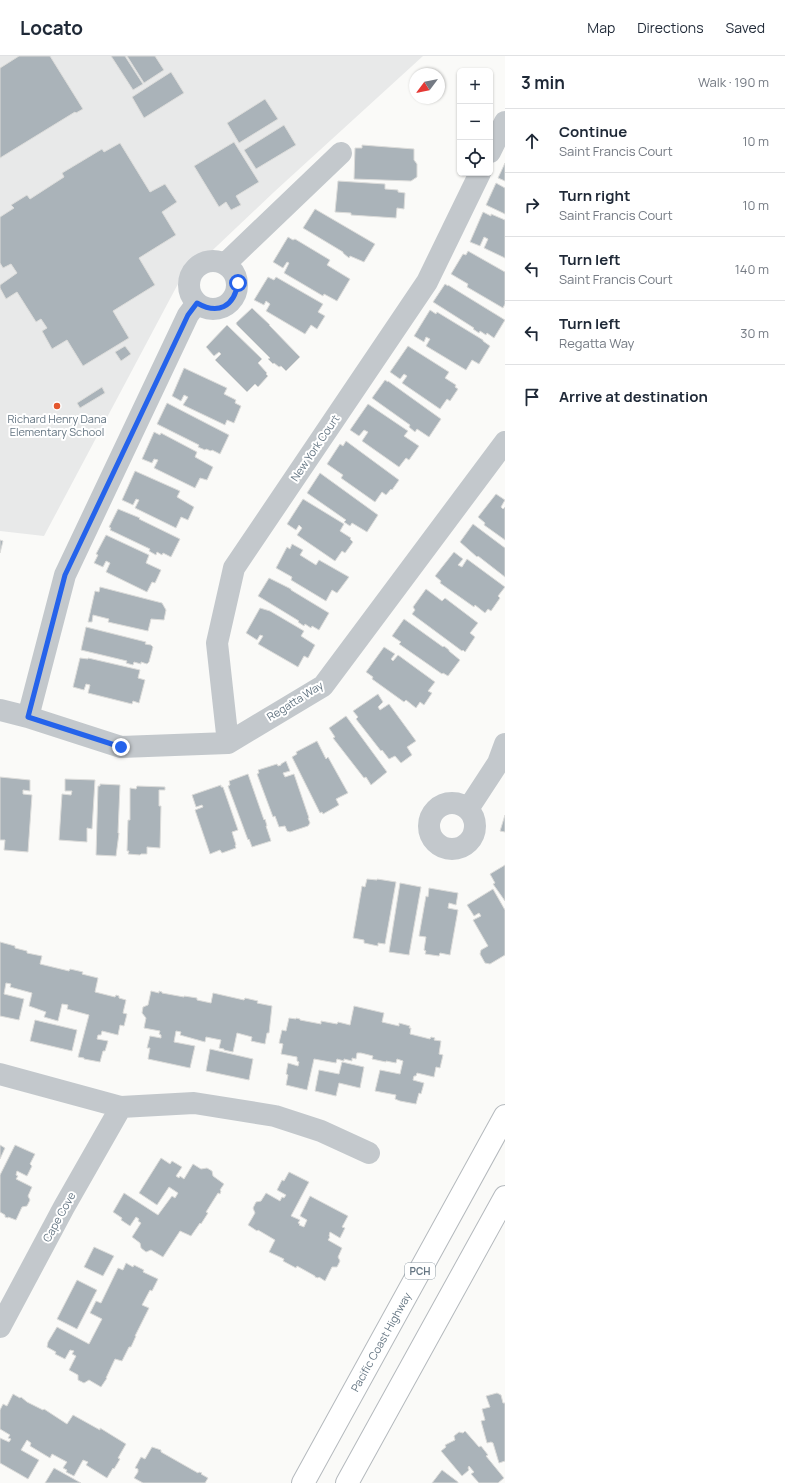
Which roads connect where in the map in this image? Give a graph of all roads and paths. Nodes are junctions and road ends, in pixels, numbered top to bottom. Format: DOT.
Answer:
graph roads {
  1 [pos="505,122"];
  2 [pos="493,146"];
  3 [pos="341,153"];
  4 [pos="479,176"];
  5 [pos="225,264"];
  6 [pos="197,303"];
  7 [pos="505,442"];
  8 [pos="0,710"];
  9 [pos="28,717"];
  10 [pos="228,742"];
  11 [pos="505,744"];
  12 [pos="468,809"];
  13 [pos="0,1074"];
  14 [pos="121,1107"];
  15 [pos="505,1116"];
  16 [pos="369,1153"];
  17 [pos="505,1197"];
  18 [pos="0,1327"];
  19 [pos="303,1483"];
  20 [pos="347,1483"];
  1 -- 2 [label="street"];
  3 -- 5 [label="street"];
  4 -- 10 [label="street, New York Court"];
  5 -- 6 [label="street"];
  5 -- 6 [label="street"];
  6 -- 9 [label="street"];
  7 -- 10 [label="street, Regatta Way"];
  8 -- 9 [label="street, Regatta Way"];
  9 -- 10 [label="street, Regatta Way"];
  11 -- 12 [label="street"];
  13 -- 14 [label="street"];
  14 -- 16 [label="street"];
  14 -- 18 [label="street, Cape Cove"];
  15 -- 19 [label="highway, Pacific Coast Highway / PCH"];
  17 -- 20 [label="highway"];
}
